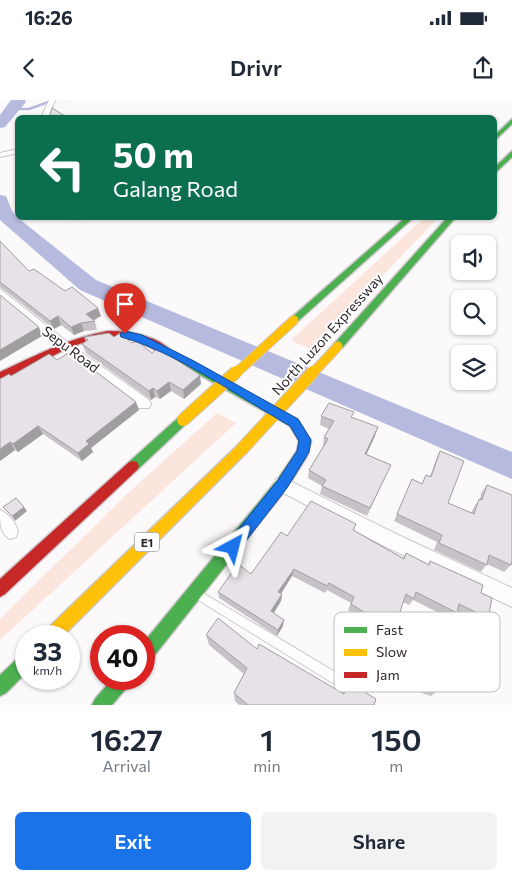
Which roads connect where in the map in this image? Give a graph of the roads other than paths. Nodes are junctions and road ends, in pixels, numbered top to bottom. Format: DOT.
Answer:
graph roads {
  1 [pos="52,102"];
  2 [pos="46,115"];
  3 [pos="512,121"];
  4 [pos="497,136"];
  5 [pos="15,152"];
  6 [pos="512,153"];
  7 [pos="0,155"];
  8 [pos="497,169"];
  9 [pos="407,220"];
  10 [pos="449,220"];
  11 [pos="0,292"];
  12 [pos="66,347"];
  13 [pos="0,376"];
  14 [pos="144,404"];
  15 [pos="282,484"];
  16 [pos="0,588"];
  17 [pos="196,593"];
  18 [pos="512,598"];
  19 [pos="63,625"];
  20 [pos="155,642"];
  21 [pos="15,673"];
  22 [pos="334,678"];
  23 [pos="0,688"];
  24 [pos="114,690"];
  25 [pos="357,692"];
  26 [pos="362,695"];
  27 [pos="101,705"];
  1 -- 2 [label="street"];
  3 -- 4 [label="main road"];
  5 -- 7 [label="street"];
  6 -- 8 [label="main road"];
  9 -- 16 [label="main road, North Luzon Expressway, bridge"];
  10 -- 19 [label="main road, North Luzon Expressway / E1, bridge"];
  11 -- 12 [label="street, Sepu Road"];
  12 -- 13 [label="main road"];
  12 -- 14 [label="street, Sepu Road"];
  12 -- 15 [label="main road"];
  15 -- 17 [label="main road"];
  15 -- 18 [label="street"];
  17 -- 20 [label="main road"];
  17 -- 22 [label="lane"];
  21 -- 23 [label="main road"];
  24 -- 27 [label="main road"];
  25 -- 26 [label="lane"];
}
